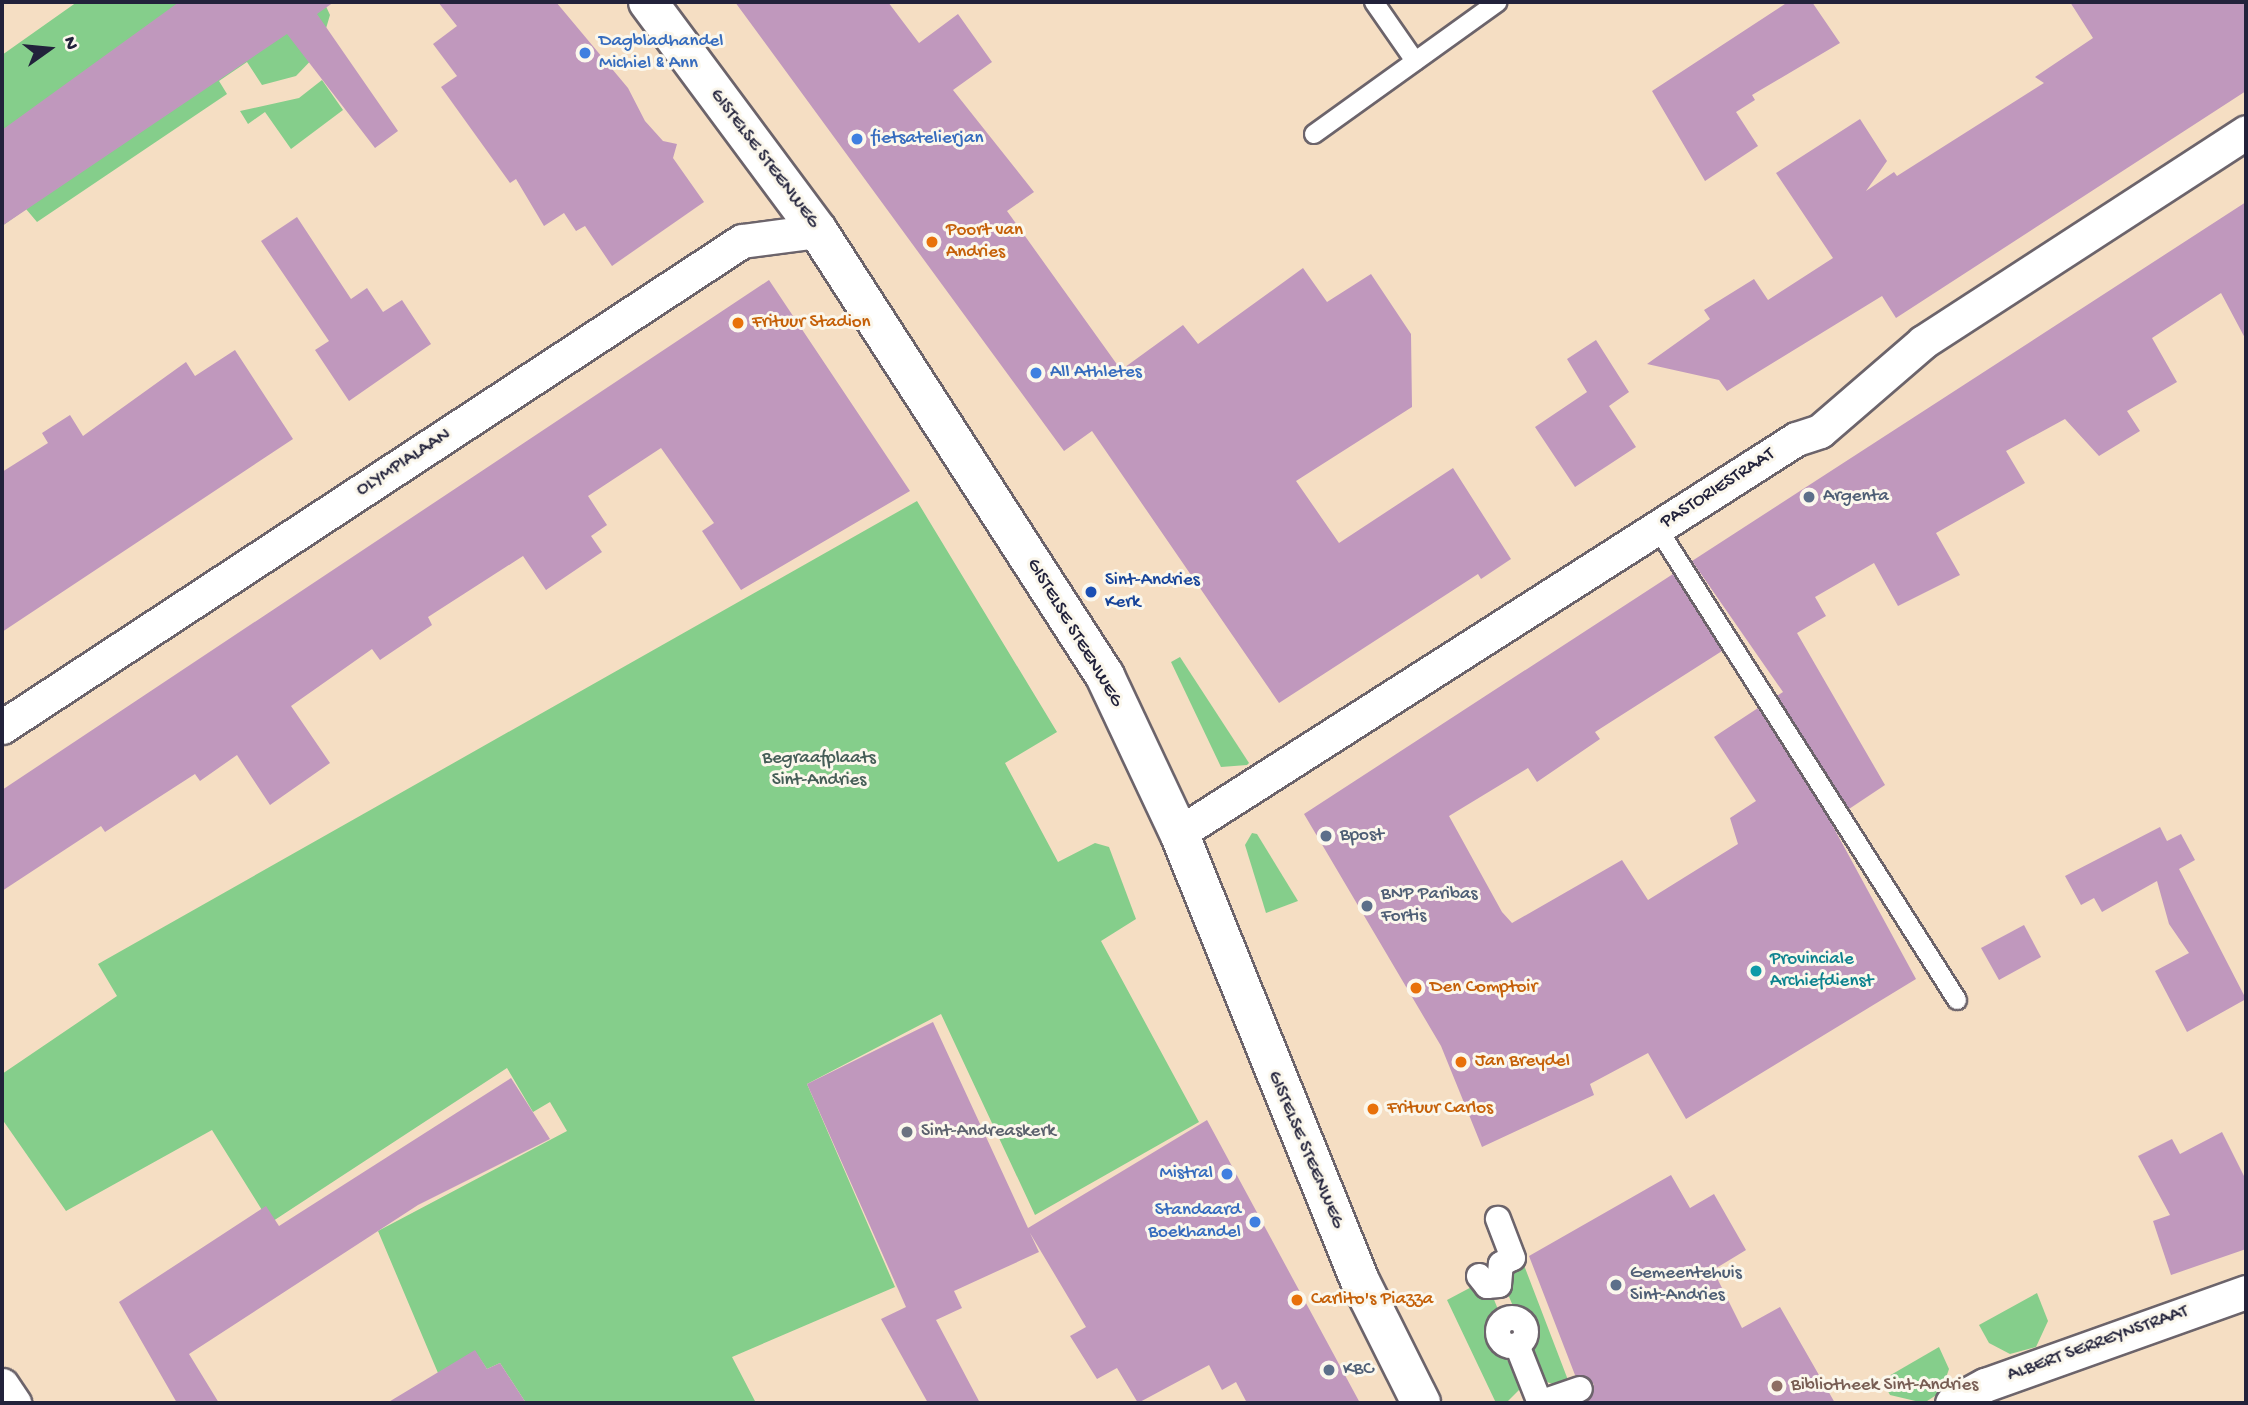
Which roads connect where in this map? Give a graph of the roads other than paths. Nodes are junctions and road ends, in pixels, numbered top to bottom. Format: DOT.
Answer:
graph roads {
  1 [pos="648,2"];
  2 [pos="1374,2"];
  3 [pos="1497,2"];
  4 [pos="1415,61"];
  5 [pos="2246,132"];
  6 [pos="1314,134"];
  7 [pos="818,231"];
  8 [pos="1658,529"];
  9 [pos="2,727"];
  10 [pos="1179,833"];
  11 [pos="1956,1000"];
  12 [pos="1498,1219"];
  13 [pos="2246,1292"];
  14 [pos="2,1385"];
  15 [pos="1580,1389"];
  16 [pos="14,1403"];
  17 [pos="1422,1403"];
  18 [pos="1539,1403"];
  19 [pos="1952,1403"];
  1 -- 7 [label="main road, GISTELSE STEENWEG"];
  2 -- 4 [label="lane"];
  3 -- 4 [label="lane"];
  4 -- 6 [label="lane"];
  5 -- 8 [label="street, PASTORIESTRAAT"];
  7 -- 9 [label="street, OLYMPIALAAN"];
  7 -- 10 [label="main road, GISTELSE STEENWEG"];
  8 -- 10 [label="street, PASTORIESTRAAT"];
  8 -- 11 [label="lane"];
  10 -- 17 [label="main road, GISTELSE STEENWEG"];
  12 -- 18 [label="street"];
  13 -- 19 [label="street, ALBERT SERREYNSTRAAT"];
  14 -- 16 [label="street"];
  15 -- 18 [label="street"];
}
